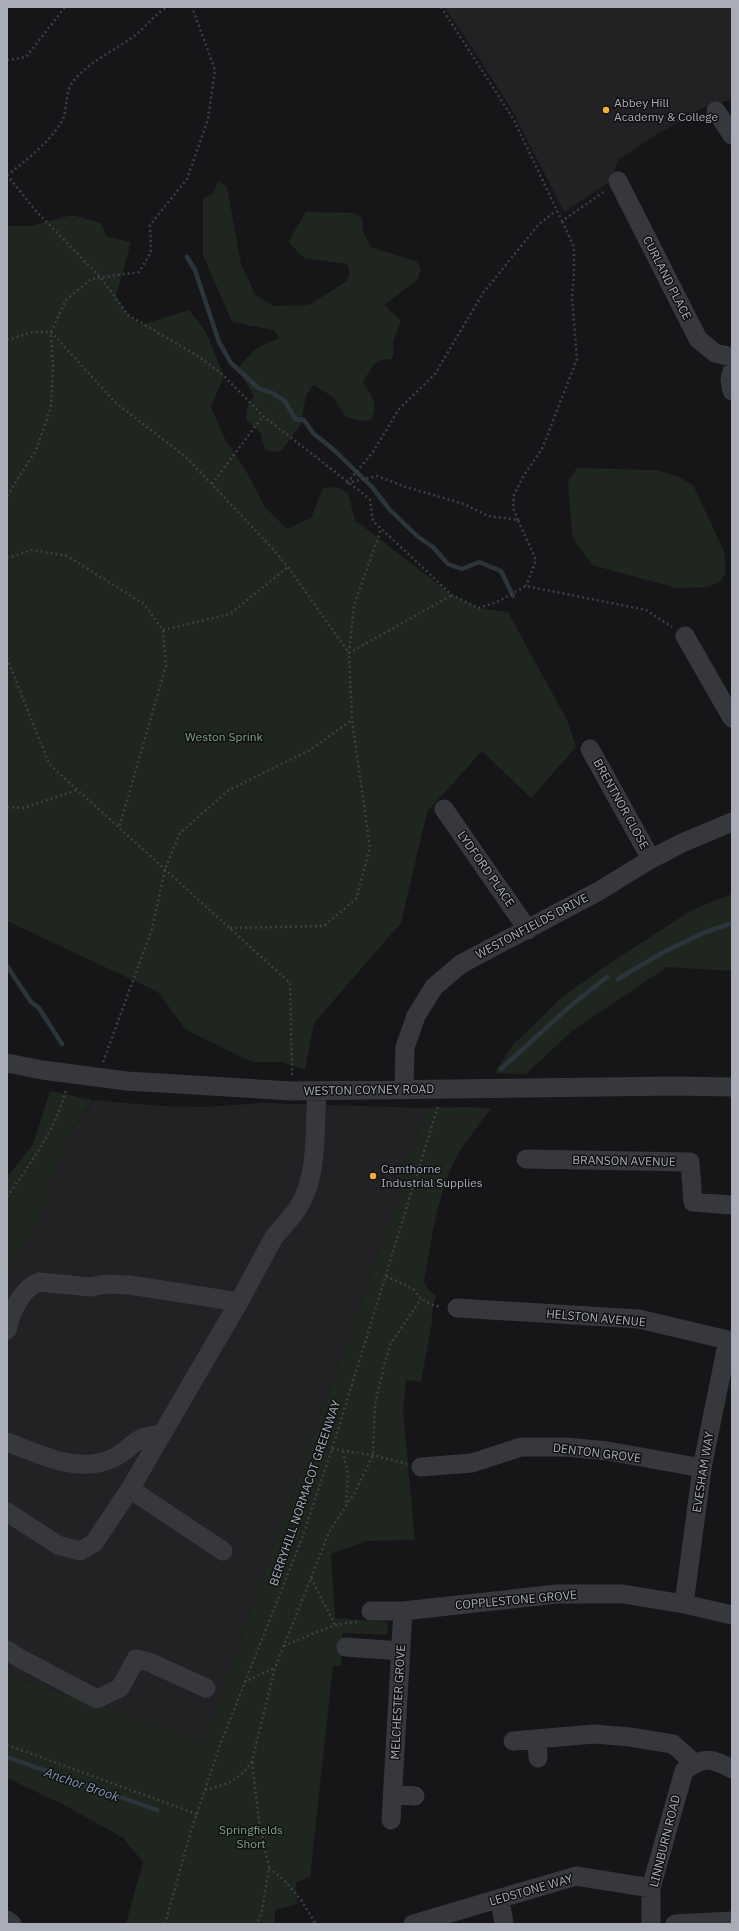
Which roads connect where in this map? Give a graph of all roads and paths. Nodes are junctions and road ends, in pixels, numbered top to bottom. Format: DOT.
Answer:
graph roads {
  1 [pos="65,7"];
  2 [pos="168,7"];
  3 [pos="192,7"];
  4 [pos="441,7"];
  5 [pos="7,60"];
  6 [pos="716,111"];
  7 [pos="732,136"];
  8 [pos="7,175"];
  9 [pos="616,189"];
  10 [pos="556,211"];
  11 [pos="562,221"];
  12 [pos="101,278"];
  13 [pos="51,332"];
  14 [pos="7,340"];
  15 [pos="732,357"];
  16 [pos="732,371"];
  17 [pos="732,391"];
  18 [pos="263,416"];
  19 [pos="347,482"];
  20 [pos="212,484"];
  21 [pos="7,496"];
  22 [pos="518,520"];
  23 [pos="382,529"];
  24 [pos="7,558"];
  25 [pos="288,567"];
  26 [pos="526,586"];
  27 [pos="452,595"];
  28 [pos="163,630"];
  29 [pos="687,648"];
  30 [pos="349,653"];
  31 [pos="7,658"];
  32 [pos="732,718"];
  33 [pos="352,720"];
  34 [pos="590,749"];
  35 [pos="77,790"];
  36 [pos="7,807"];
  37 [pos="444,809"];
  38 [pos="732,822"];
  39 [pos="119,828"];
  40 [pos="651,859"];
  41 [pos="165,869"];
  42 [pos="229,928"];
  43 [pos="528,930"];
  44 [pos="7,1063"];
  45 [pos="71,1074"];
  46 [pos="98,1077"];
  47 [pos="732,1087"];
  48 [pos="404,1089"];
  49 [pos="451,1089"];
  50 [pos="292,1091"];
  51 [pos="317,1091"];
  52 [pos="526,1159"];
  53 [pos="7,1197"];
  54 [pos="732,1205"];
  55 [pos="386,1276"];
  56 [pos="421,1299"];
  57 [pos="239,1302"];
  58 [pos="457,1308"];
  59 [pos="7,1330"];
  60 [pos="730,1340"];
  61 [pos="162,1435"];
  62 [pos="7,1442"];
  63 [pos="332,1449"];
  64 [pos="343,1451"];
  65 [pos="373,1455"];
  66 [pos="421,1468"];
  67 [pos="702,1468"];
  68 [pos="130,1489"];
  69 [pos="346,1504"];
  70 [pos="7,1512"];
  71 [pos="223,1551"];
  72 [pos="311,1578"];
  73 [pos="684,1604"];
  74 [pos="370,1611"];
  75 [pos="403,1611"];
  76 [pos="732,1615"];
  77 [pos="347,1622"];
  78 [pos="335,1626"];
  79 [pos="284,1646"];
  80 [pos="346,1647"];
  81 [pos="7,1650"];
  82 [pos="401,1651"];
  83 [pos="275,1668"];
  84 [pos="244,1682"];
  85 [pos="206,1688"];
  86 [pos="537,1740"];
  87 [pos="513,1741"];
  88 [pos="7,1744"];
  89 [pos="538,1758"];
  90 [pos="252,1762"];
  91 [pos="694,1764"];
  92 [pos="732,1769"];
  93 [pos="205,1790"];
  94 [pos="393,1794"];
  95 [pos="415,1796"];
  96 [pos="197,1814"];
  97 [pos="391,1820"];
  98 [pos="269,1868"];
  99 [pos="651,1888"];
  100 [pos="500,1899"];
  101 [pos="7,1920"];
  102 [pos="732,1921"];
  103 [pos="12,1924"];
  104 [pos="165,1924"];
  105 [pos="257,1924"];
  106 [pos="316,1924"];
  107 [pos="413,1924"];
  108 [pos="504,1924"];
  109 [pos="652,1924"];
  110 [pos="675,1924"];
  1 -- 5 [label="path"];
  2 -- 8 [label="path"];
  3 -- 12 [label="path"];
  4 -- 10 [label="path"];
  6 -- 7 [label="street"];
  8 -- 12 [label="path"];
  9 -- 11 [label="path"];
  9 -- 15 [label="street, CURLAND PLACE"];
  10 -- 11 [label="path"];
  10 -- 19 [label="path"];
  11 -- 22 [label="path"];
  12 -- 13 [label="path"];
  12 -- 18 [label="path"];
  13 -- 14 [label="path"];
  13 -- 20 [label="path"];
  13 -- 21 [label="path"];
  16 -- 17 [label="street"];
  18 -- 19 [label="path"];
  18 -- 20 [label="path"];
  19 -- 22 [label="path"];
  19 -- 23 [label="path"];
  20 -- 25 [label="path"];
  22 -- 26 [label="path"];
  23 -- 27 [label="path"];
  23 -- 30 [label="path"];
  24 -- 28 [label="path"];
  25 -- 28 [label="path"];
  25 -- 30 [label="path"];
  26 -- 27 [label="path"];
  26 -- 29 [label="path"];
  27 -- 30 [label="path"];
  28 -- 39 [label="path"];
  29 -- 32 [label="street"];
  30 -- 33 [label="path"];
  31 -- 35 [label="path"];
  33 -- 41 [label="path"];
  33 -- 42 [label="path"];
  34 -- 40 [label="street, BRENTNOR CLOSE"];
  35 -- 36 [label="path"];
  35 -- 39 [label="path"];
  37 -- 43 [label="street, LYDFORD PLACE"];
  38 -- 40 [label="street, WESTONFIELDS DRIVE"];
  39 -- 41 [label="path"];
  40 -- 43 [label="street, WESTONFIELDS DRIVE"];
  41 -- 42 [label="path"];
  41 -- 46 [label="path"];
  42 -- 50 [label="path"];
  43 -- 48 [label="street, WESTONFIELDS DRIVE"];
  44 -- 45 [label="street, WESTON COYNEY ROAD"];
  45 -- 46 [label="street, WESTON COYNEY ROAD"];
  45 -- 53 [label="path"];
  46 -- 50 [label="street, WESTON COYNEY ROAD"];
  47 -- 49 [label="street, WESTON COYNEY ROAD"];
  48 -- 49 [label="street, WESTON COYNEY ROAD"];
  48 -- 51 [label="street, WESTON COYNEY ROAD"];
  49 -- 55 [label="path, BERRYHILL NORMACOT GREENWAY"];
  50 -- 51 [label="street, WESTON COYNEY ROAD"];
  51 -- 57 [label="street"];
  52 -- 54 [label="street, BRANSON AVENUE"];
  55 -- 56 [label="path"];
  55 -- 63 [label="path, BERRYHILL NORMACOT GREENWAY"];
  56 -- 58 [label="path"];
  56 -- 65 [label="path"];
  57 -- 59 [label="street"];
  57 -- 61 [label="street"];
  58 -- 60 [label="street, HELSTON AVENUE"];
  60 -- 67 [label="street, EVESHAM WAY"];
  61 -- 62 [label="street"];
  61 -- 68 [label="street"];
  63 -- 64 [label="path"];
  63 -- 84 [label="path, BERRYHILL NORMACOT GREENWAY"];
  64 -- 65 [label="path"];
  64 -- 69 [label="path"];
  65 -- 66 [label="path"];
  65 -- 69 [label="path"];
  66 -- 67 [label="street, DENTON GROVE"];
  67 -- 73 [label="street, EVESHAM WAY"];
  68 -- 70 [label="street"];
  68 -- 71 [label="street"];
  69 -- 72 [label="path"];
  72 -- 78 [label="path"];
  72 -- 79 [label="path"];
  73 -- 75 [label="street, COPPLESTONE GROVE"];
  73 -- 76 [label="street, COPPLESTONE GROVE"];
  74 -- 75 [label="street, COPPLESTONE GROVE"];
  75 -- 82 [label="street, MELCHESTER GROVE"];
  77 -- 78 [label="path"];
  78 -- 79 [label="path"];
  79 -- 83 [label="path"];
  80 -- 82 [label="street"];
  81 -- 85 [label="street"];
  82 -- 94 [label="street, MELCHESTER GROVE"];
  83 -- 84 [label="path"];
  83 -- 90 [label="path"];
  84 -- 93 [label="path, BERRYHILL NORMACOT GREENWAY"];
  86 -- 87 [label="street"];
  86 -- 89 [label="street"];
  86 -- 91 [label="street"];
  88 -- 96 [label="path"];
  90 -- 93 [label="path"];
  90 -- 98 [label="path"];
  91 -- 92 [label="street"];
  91 -- 99 [label="street, LINNBURN ROAD"];
  93 -- 96 [label="path, BERRYHILL NORMACOT GREENWAY"];
  94 -- 95 [label="street"];
  94 -- 97 [label="street, MELCHESTER GROVE"];
  96 -- 104 [label="path, BERRYHILL NORMACOT GREENWAY"];
  98 -- 105 [label="path"];
  98 -- 106 [label="path"];
  99 -- 100 [label="street, LEDSTONE WAY"];
  99 -- 109 [label="street, LINNBURN ROAD"];
  100 -- 107 [label="street, LEDSTONE WAY"];
  100 -- 108 [label="street"];
  101 -- 103 [label="street"];
  102 -- 110 [label="street"];
}
